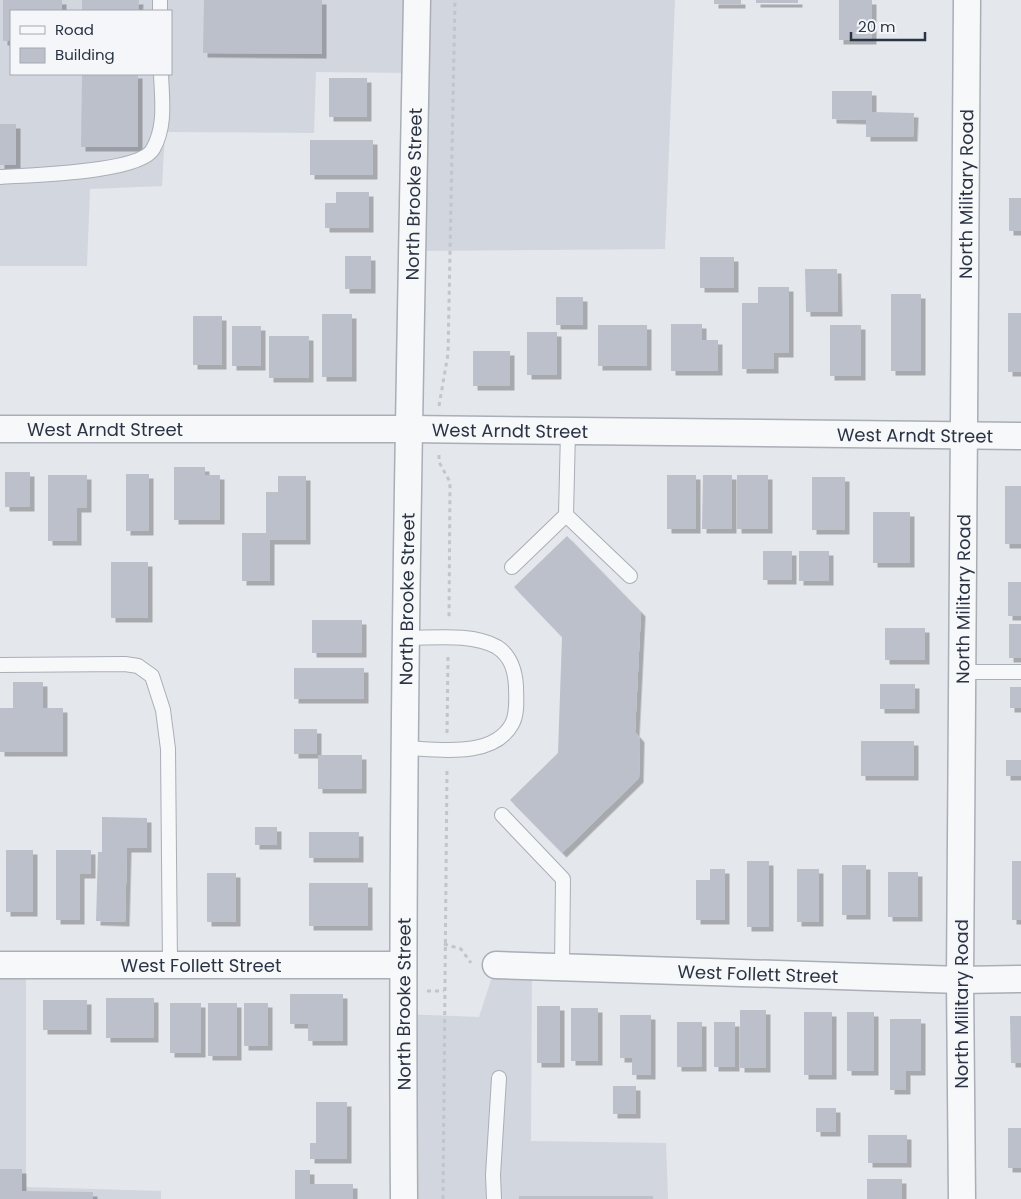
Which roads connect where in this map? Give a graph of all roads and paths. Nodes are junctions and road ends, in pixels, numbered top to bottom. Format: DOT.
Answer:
graph roads {
  1 [pos="417,0"];
  2 [pos="455,0"];
  3 [pos="967,0"];
  4 [pos="161,75"];
  5 [pos="0,177"];
  6 [pos="0,429"];
  7 [pos="409,429"];
  8 [pos="438,430"];
  9 [pos="568,431"];
  10 [pos="964,435"];
  11 [pos="1021,436"];
  12 [pos="566,515"];
  13 [pos="512,567"];
  14 [pos="630,576"];
  15 [pos="406,638"];
  16 [pos="448,638"];
  17 [pos="0,665"];
  18 [pos="963,672"];
  19 [pos="1021,672"];
  20 [pos="405,748"];
  21 [pos="447,749"];
  22 [pos="502,815"];
  23 [pos="0,965"];
  24 [pos="170,965"];
  25 [pos="402,965"];
  26 [pos="496,965"];
  27 [pos="562,966"];
  28 [pos="1021,979"];
  29 [pos="960,980"];
  30 [pos="499,1078"];
  31 [pos="404,1199"];
  32 [pos="443,1199"];
  33 [pos="494,1199"];
  34 [pos="962,1199"];
  1 -- 7 [label="street, North Brooke Street"];
  2 -- 8 [label="path"];
  3 -- 10 [label="street, North Military Road"];
  4 -- 5 [label="lane"];
  6 -- 7 [label="street, West Arndt Street"];
  7 -- 8 [label="street, West Arndt Street"];
  7 -- 15 [label="street, North Brooke Street"];
  8 -- 9 [label="street, West Arndt Street"];
  8 -- 16 [label="path"];
  9 -- 10 [label="street, West Arndt Street"];
  9 -- 12 [label="lane"];
  10 -- 11 [label="street, West Arndt Street"];
  10 -- 18 [label="street, North Military Road"];
  12 -- 13 [label="lane"];
  12 -- 14 [label="lane"];
  15 -- 16 [label="lane"];
  15 -- 20 [label="street, North Brooke Street"];
  16 -- 21 [label="path"];
  16 -- 21 [label="lane"];
  17 -- 24 [label="lane"];
  18 -- 19 [label="lane"];
  18 -- 29 [label="street, North Military Road"];
  20 -- 21 [label="lane"];
  20 -- 25 [label="street, North Brooke Street"];
  21 -- 32 [label="path"];
  22 -- 27 [label="lane"];
  23 -- 24 [label="street, West Follett Street"];
  24 -- 25 [label="street, West Follett Street"];
  25 -- 31 [label="street, North Brooke Street"];
  26 -- 27 [label="street, West Follett Street"];
  27 -- 29 [label="street, West Follett Street"];
  28 -- 29 [label="street, West Follett Street"];
  29 -- 34 [label="street, North Military Road"];
  30 -- 33 [label="lane"];
}
